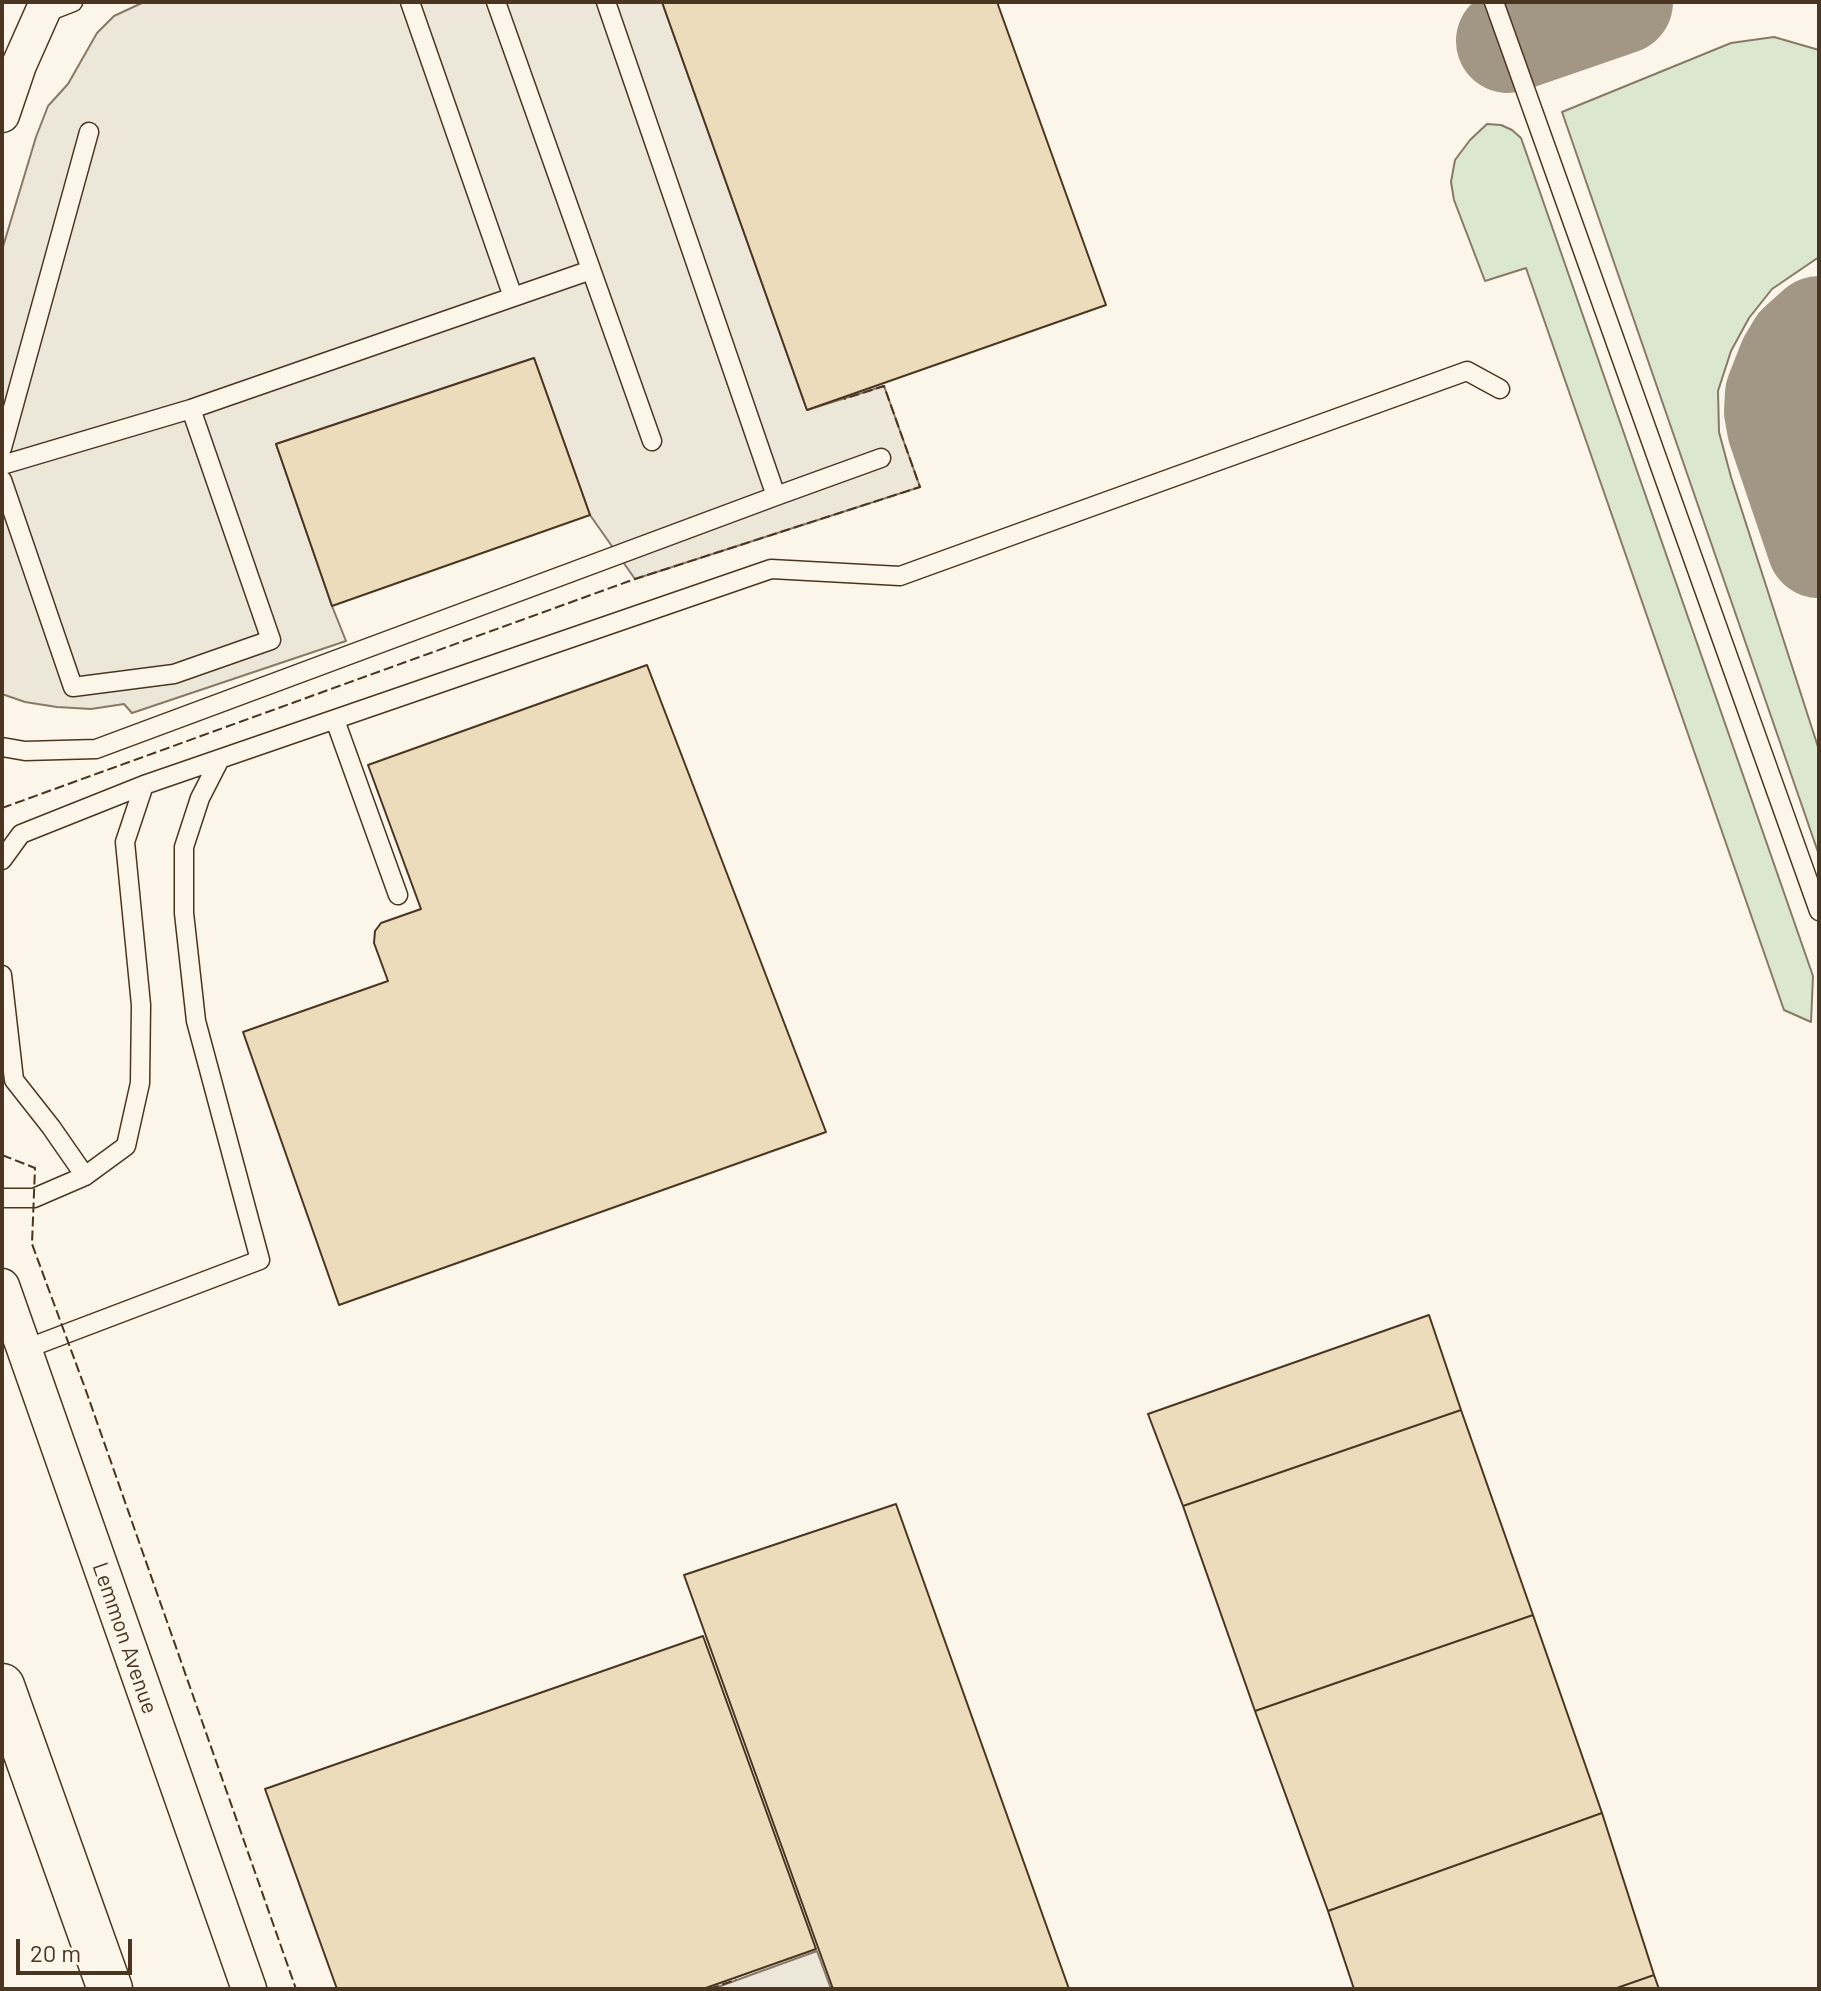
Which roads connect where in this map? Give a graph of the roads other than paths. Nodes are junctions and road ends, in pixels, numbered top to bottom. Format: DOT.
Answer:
graph roads {
  1 [pos="410,2"];
  2 [pos="496,2"];
  3 [pos="606,2"];
  4 [pos="1494,2"];
  5 [pos="54,6"];
  6 [pos="2,115"];
  7 [pos="89,132"];
  8 [pos="591,270"];
  9 [pos="513,297"];
  10 [pos="1500,389"];
  11 [pos="191,409"];
  12 [pos="652,441"];
  13 [pos="2,448"];
  14 [pos="881,458"];
  15 [pos="2,465"];
  16 [pos="2,480"];
  17 [pos="776,496"];
  18 [pos="335,720"];
  19 [pos="2,747"];
  20 [pos="220,759"];
  21 [pos="144,785"];
  22 [pos="2,860"];
  23 [pos="398,895"];
  24 [pos="1819,911"];
  25 [pos="2,975"];
  26 [pos="85,1176"];
  27 [pos="2,1198"];
  28 [pos="2,1286"];
  29 [pos="23,1350"];
  30 [pos="2,1686"];
  31 [pos="110,1989"];
  32 [pos="249,1989"];
  1 -- 9 [label="lane"];
  2 -- 8 [label="lane"];
  3 -- 17 [label="lane"];
  4 -- 24 [label="lane"];
  5 -- 6 [label="street"];
  7 -- 13 [label="lane"];
  8 -- 9 [label="lane"];
  8 -- 12 [label="lane"];
  9 -- 11 [label="lane"];
  10 -- 18 [label="lane"];
  11 -- 15 [label="lane"];
  11 -- 16 [label="lane"];
  14 -- 17 [label="lane"];
  17 -- 19 [label="lane"];
  18 -- 20 [label="lane"];
  18 -- 23 [label="lane"];
  20 -- 21 [label="lane"];
  20 -- 29 [label="lane"];
  21 -- 22 [label="lane"];
  21 -- 26 [label="lane"];
  25 -- 26 [label="lane"];
  26 -- 27 [label="lane"];
  28 -- 29 [label="street, Lemmon Avenue"];
  29 -- 32 [label="street, Lemmon Avenue"];
  30 -- 31 [label="main road"];
}
